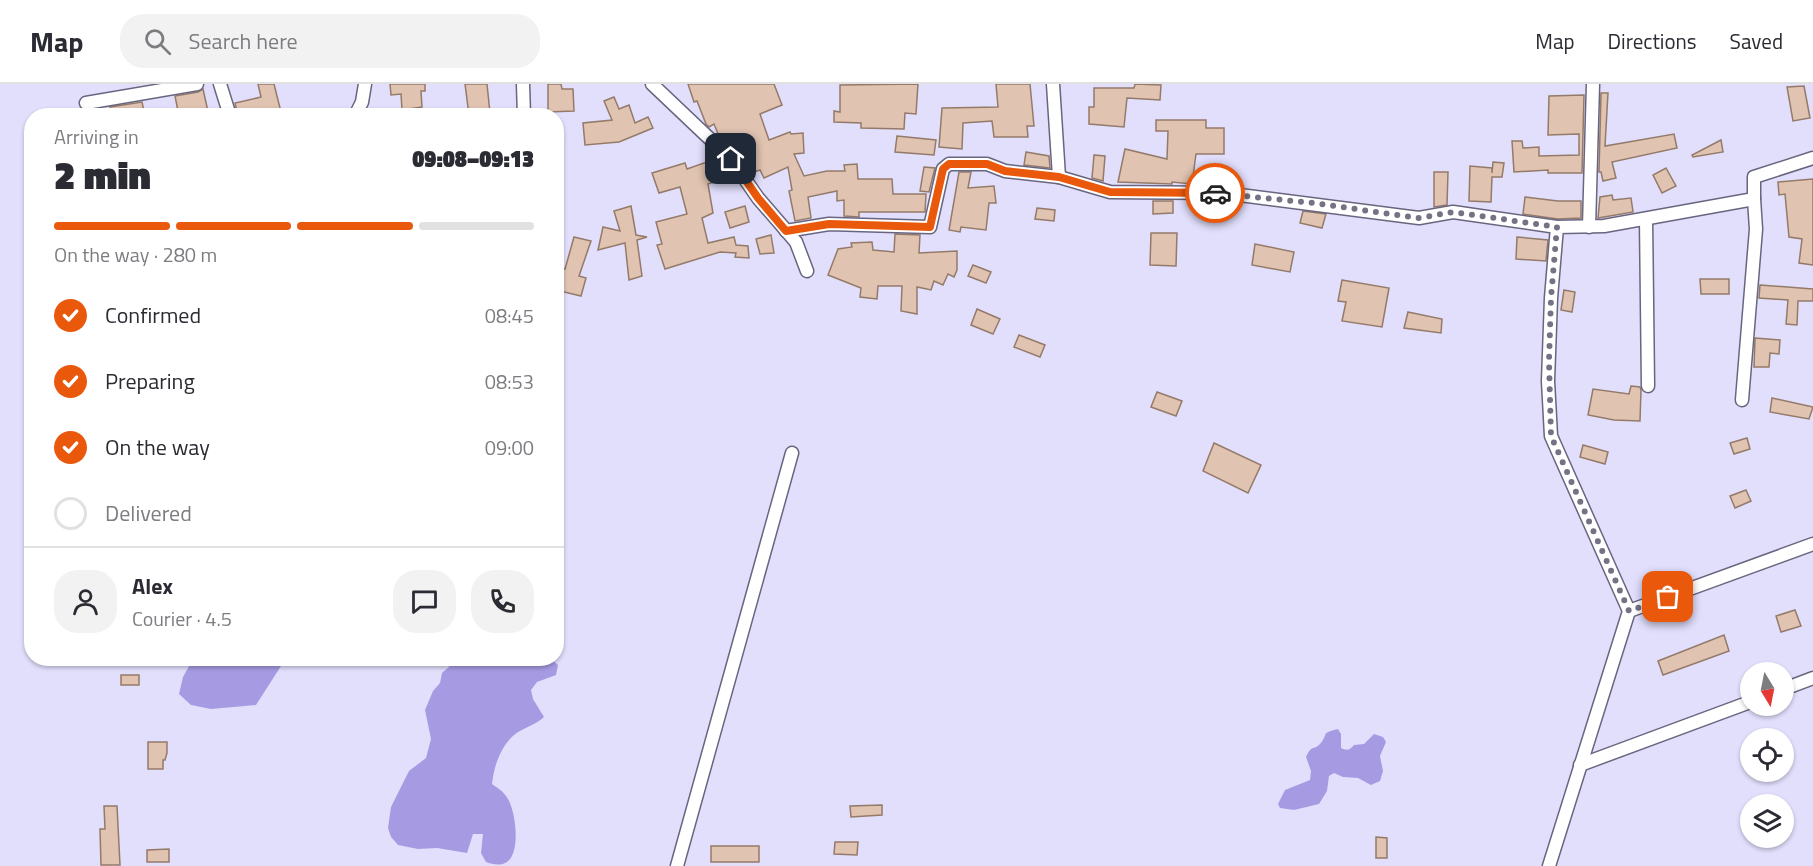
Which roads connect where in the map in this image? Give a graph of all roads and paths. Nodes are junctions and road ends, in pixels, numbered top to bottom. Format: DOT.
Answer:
graph roads {
  1 [pos="220,84"];
  2 [pos="366,84"];
  3 [pos="523,84"];
  4 [pos="652,84"];
  5 [pos="1053,84"];
  6 [pos="1593,84"];
  7 [pos="190,85"];
  8 [pos="86,103"];
  9 [pos="228,108"];
  10 [pos="359,108"];
  11 [pos="524,108"];
  12 [pos="1813,158"];
  13 [pos="1059,177"];
  14 [pos="1754,199"];
  15 [pos="1646,219"];
  16 [pos="1557,227"];
  17 [pos="1589,227"];
  18 [pos="786,231"];
  19 [pos="807,271"];
  20 [pos="1648,386"];
  21 [pos="1742,400"];
  22 [pos="792,453"];
  23 [pos="1813,544"];
  24 [pos="1629,611"];
  25 [pos="1813,678"];
  26 [pos="1794,686"];
  27 [pos="1740,706"];
  28 [pos="1580,765"];
  29 [pos="677,866"];
  30 [pos="1549,866"];
  1 -- 9 [label="street"];
  2 -- 10 [label="street"];
  3 -- 11 [label="street"];
  4 -- 18 [label="street"];
  5 -- 13 [label="street"];
  6 -- 17 [label="street"];
  7 -- 8 [label="street"];
  12 -- 14 [label="street"];
  13 -- 16 [label="street"];
  13 -- 18 [label="street"];
  14 -- 15 [label="street"];
  14 -- 21 [label="street"];
  15 -- 17 [label="street"];
  15 -- 20 [label="street"];
  16 -- 17 [label="street"];
  16 -- 24 [label="street"];
  18 -- 19 [label="street"];
  22 -- 29 [label="street"];
  23 -- 24 [label="street"];
  24 -- 28 [label="street"];
  25 -- 26 [label="street"];
  27 -- 28 [label="street"];
  28 -- 30 [label="street"];
}
